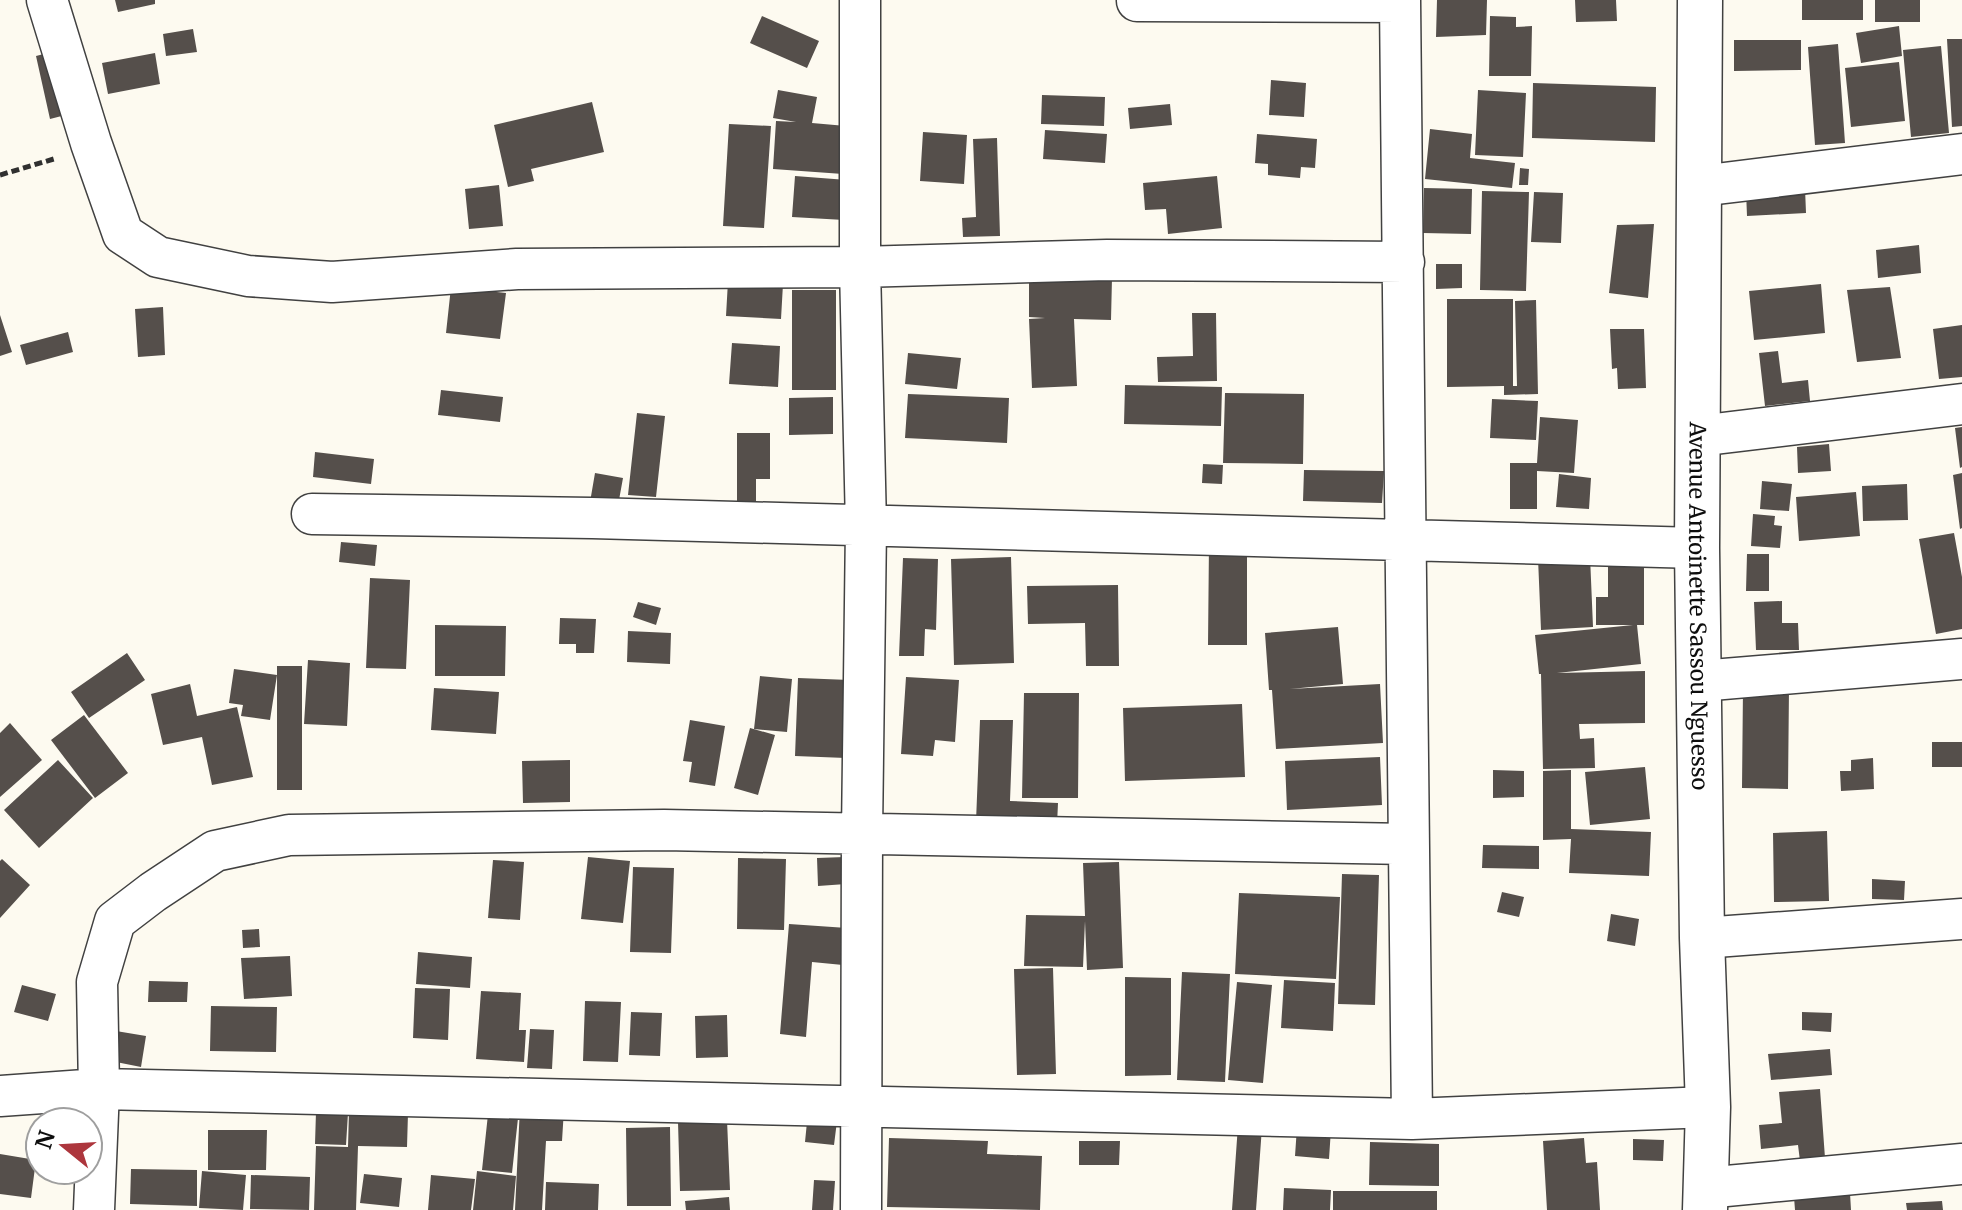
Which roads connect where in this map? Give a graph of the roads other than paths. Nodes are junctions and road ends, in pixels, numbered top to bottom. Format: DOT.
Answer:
graph roads {
  1 [pos="47,0"];
  2 [pos="860,0"];
  3 [pos="1700,0"];
  4 [pos="1137,1"];
  5 [pos="1400,1"];
  6 [pos="1962,154"];
  7 [pos="1700,186"];
  8 [pos="1404,262"];
  9 [pos="860,267"];
  10 [pos="1962,404"];
  11 [pos="1698,436"];
  12 [pos="312,514"];
  13 [pos="866,526"];
  14 [pos="1406,540"];
  15 [pos="1697,548"];
  16 [pos="1962,659"];
  17 [pos="1700,681"];
  18 [pos="862,833"];
  19 [pos="1408,844"];
  20 [pos="1962,919"];
  21 [pos="1702,938"];
  22 [pos="99,1089"];
  23 [pos="0,1096"];
  24 [pos="861,1106"];
  25 [pos="1708,1107"];
  26 [pos="1412,1119"];
  27 [pos="1962,1164"];
  28 [pos="1705,1199"];
  29 [pos="94,1210"];
  30 [pos="861,1210"];
  1 -- 9 [label="street"];
  2 -- 9 [label="street"];
  3 -- 7 [label="street, Avenue Antoinette Sassou Nguesso"];
  4 -- 5 [label="street"];
  5 -- 8 [label="street"];
  6 -- 7 [label="street"];
  7 -- 11 [label="street, Avenue Antoinette Sassou Nguesso"];
  8 -- 9 [label="street"];
  8 -- 14 [label="street"];
  9 -- 13 [label="street"];
  10 -- 11 [label="street"];
  11 -- 15 [label="street, Avenue Antoinette Sassou Nguesso"];
  12 -- 13 [label="street"];
  13 -- 14 [label="street"];
  13 -- 18 [label="street"];
  14 -- 15 [label="street"];
  14 -- 19 [label="street"];
  15 -- 17 [label="street, Avenue Antoinette Sassou Nguesso"];
  16 -- 17 [label="street"];
  17 -- 21 [label="street, Avenue Antoinette Sassou Nguesso"];
  18 -- 19 [label="street"];
  18 -- 22 [label="street"];
  18 -- 24 [label="street"];
  19 -- 26 [label="street"];
  20 -- 21 [label="street"];
  21 -- 25 [label="street, Avenue Antoinette Sassou Nguesso"];
  22 -- 23 [label="street"];
  22 -- 24 [label="street"];
  22 -- 29 [label="street"];
  24 -- 26 [label="street"];
  24 -- 30 [label="street"];
  25 -- 26 [label="street"];
  25 -- 28 [label="street, Avenue Antoinette Sassou Nguesso"];
  27 -- 28 [label="street"];
}
